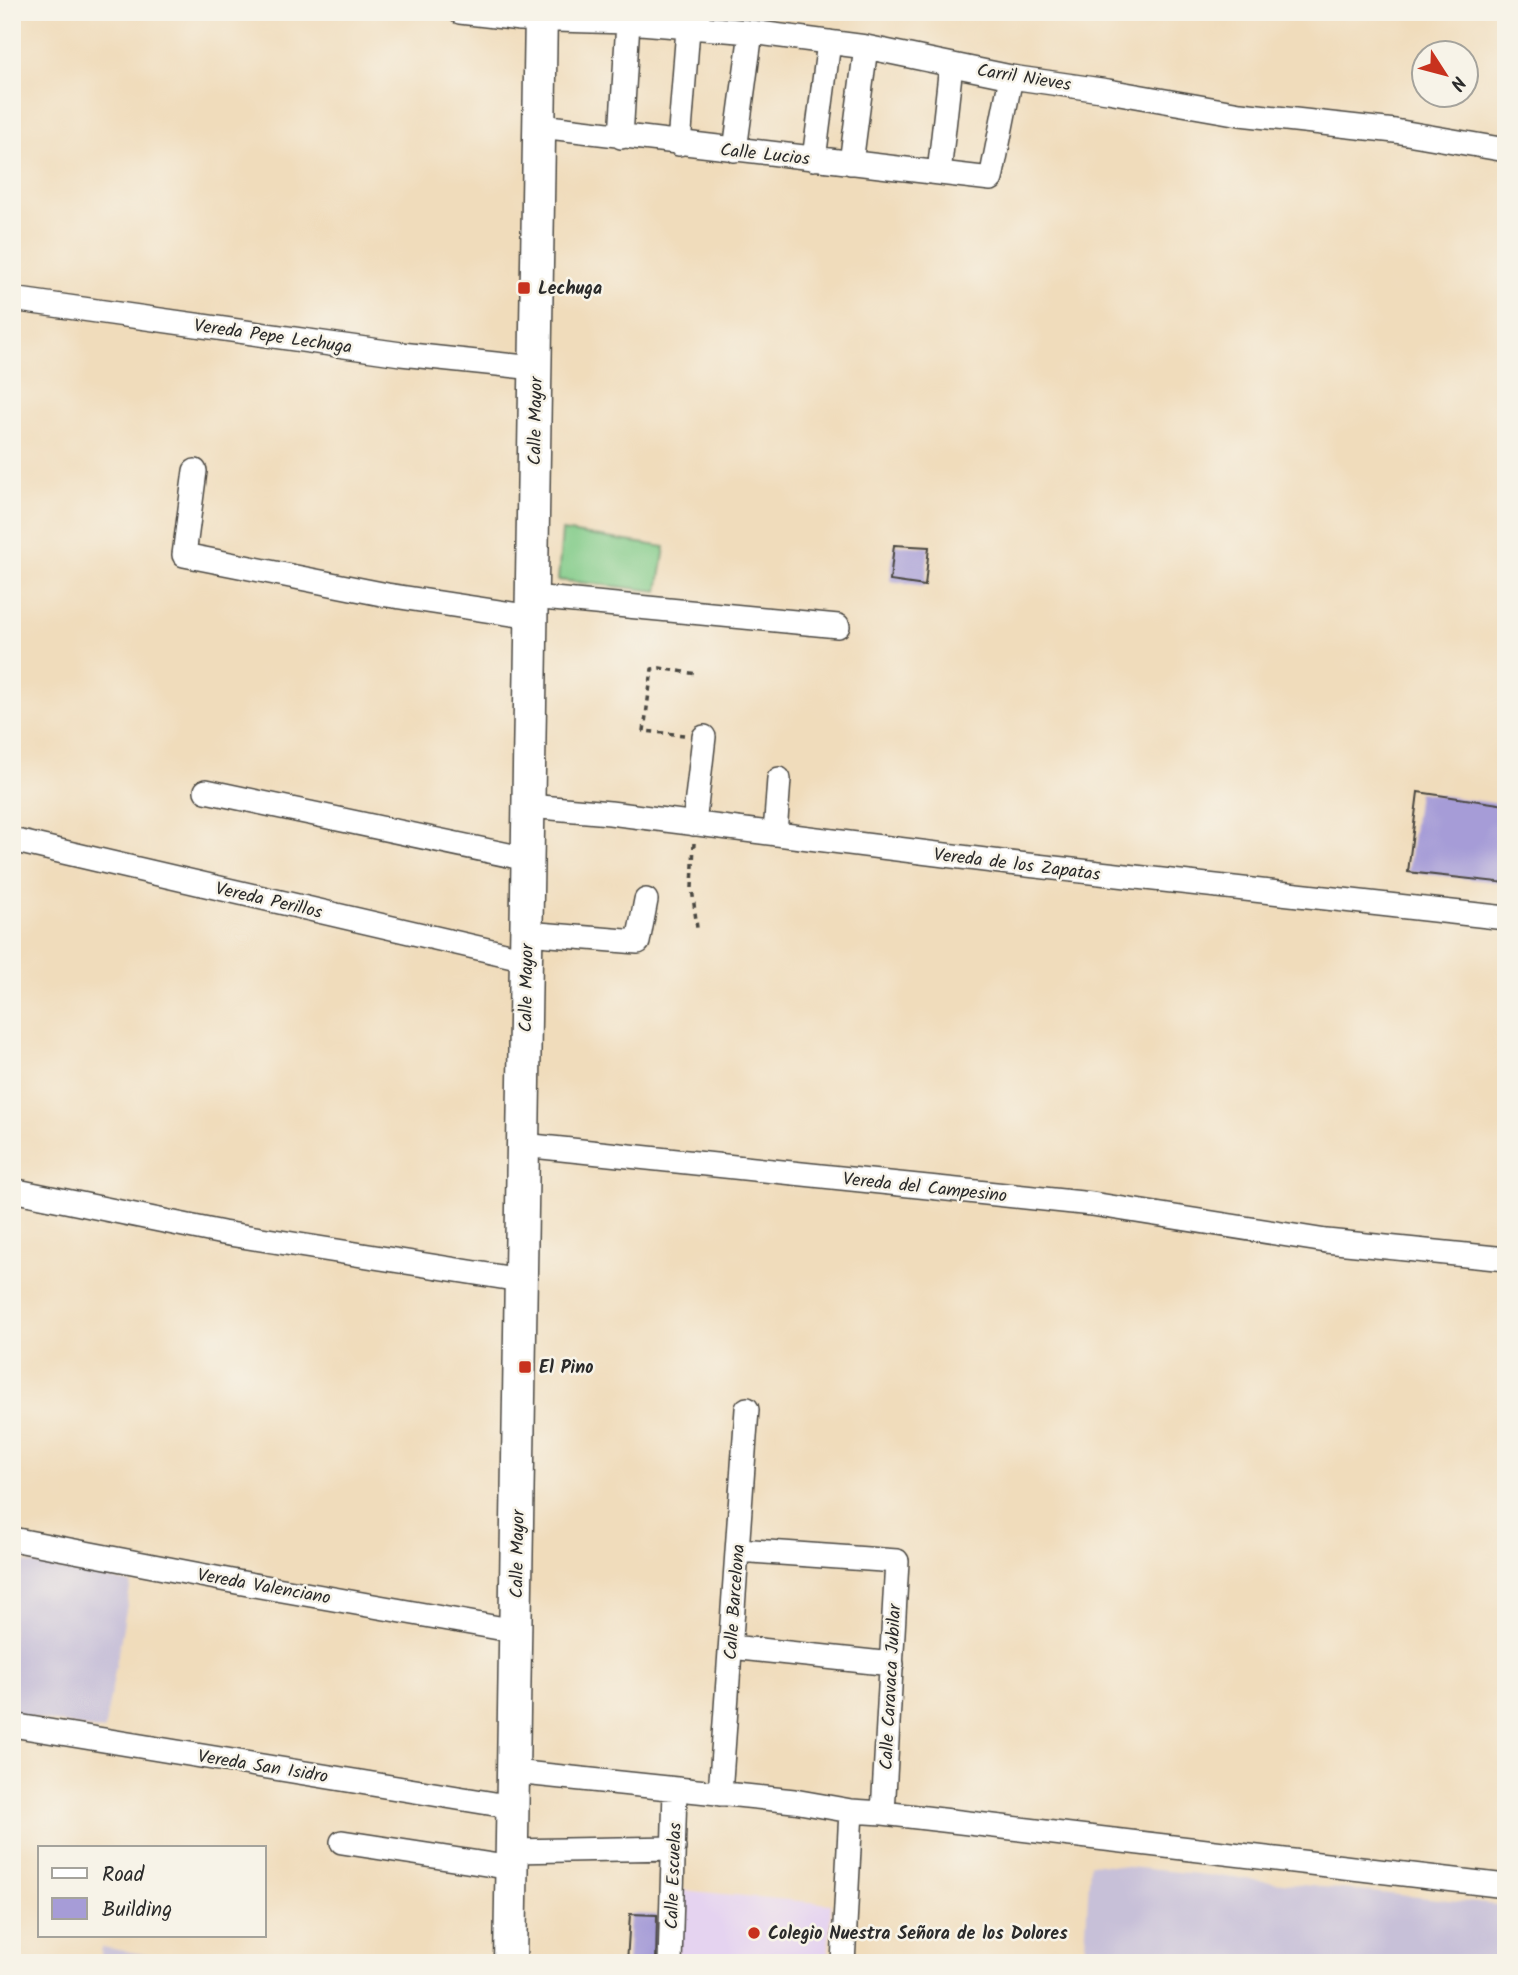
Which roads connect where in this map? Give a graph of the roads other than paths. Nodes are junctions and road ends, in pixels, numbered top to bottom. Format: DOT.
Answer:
graph roads {
  1 [pos="460,12"];
  2 [pos="541,16"];
  3 [pos="628,22"];
  4 [pos="740,25"];
  5 [pos="688,29"];
  6 [pos="829,42"];
  7 [pos="866,47"];
  8 [pos="951,65"];
  9 [pos="1011,77"];
  10 [pos="540,126"];
  11 [pos="621,138"];
  12 [pos="679,144"];
  13 [pos="1506,149"];
  14 [pos="735,150"];
  15 [pos="814,159"];
  16 [pos="851,163"];
  17 [pos="939,173"];
  18 [pos="12,299"];
  19 [pos="536,368"];
  20 [pos="195,471"];
  21 [pos="532,607"];
  22 [pos="838,626"];
  23 [pos="704,737"];
  24 [pos="779,779"];
  25 [pos="206,791"];
  26 [pos="529,806"];
  27 [pos="694,824"];
  28 [pos="775,834"];
  29 [pos="12,840"];
  30 [pos="527,859"];
  31 [pos="646,900"];
  32 [pos="1506,918"];
  33 [pos="526,946"];
  34 [pos="523,1145"];
  35 [pos="12,1190"];
  36 [pos="1506,1259"];
  37 [pos="520,1280"];
  38 [pos="747,1409"];
  39 [pos="12,1539"];
  40 [pos="738,1550"];
  41 [pos="516,1631"];
  42 [pos="731,1647"];
  43 [pos="892,1664"];
  44 [pos="12,1725"];
  45 [pos="514,1772"];
  46 [pos="675,1790"];
  47 [pos="720,1794"];
  48 [pos="513,1807"];
  49 [pos="851,1811"];
  50 [pos="883,1813"];
  51 [pos="342,1842"];
  52 [pos="674,1848"];
  53 [pos="512,1859"];
  54 [pos="1506,1886"];
  55 [pos="509,1963"];
  56 [pos="670,1963"];
  57 [pos="843,1963"];
  1 -- 2 [label="street, Carril Nieves"];
  2 -- 3 [label="street, Carril Nieves"];
  2 -- 10 [label="main road, Calle Mayor"];
  3 -- 5 [label="street, Carril Nieves"];
  3 -- 11 [label="street"];
  4 -- 5 [label="street, Carril Nieves"];
  4 -- 6 [label="street, Carril Nieves"];
  4 -- 14 [label="street"];
  5 -- 12 [label="street"];
  6 -- 7 [label="street, Carril Nieves"];
  6 -- 15 [label="street"];
  7 -- 8 [label="street, Carril Nieves"];
  7 -- 16 [label="street"];
  8 -- 9 [label="street, Carril Nieves"];
  8 -- 17 [label="street"];
  9 -- 13 [label="street, Carril Nieves"];
  9 -- 17 [label="street, Calle Lucios"];
  10 -- 11 [label="street, Calle Lucios"];
  10 -- 19 [label="main road, Calle Mayor"];
  11 -- 12 [label="street, Calle Lucios"];
  12 -- 14 [label="street, Calle Lucios"];
  14 -- 15 [label="street, Calle Lucios"];
  15 -- 16 [label="street, Calle Lucios"];
  16 -- 17 [label="street, Calle Lucios"];
  18 -- 19 [label="street, Vereda Pepe Lechuga"];
  19 -- 21 [label="main road, Calle Mayor"];
  20 -- 21 [label="street"];
  21 -- 22 [label="street"];
  21 -- 26 [label="main road, Calle Mayor"];
  23 -- 27 [label="street"];
  24 -- 28 [label="street"];
  25 -- 30 [label="street"];
  26 -- 27 [label="street, Vereda de los Zapatas"];
  26 -- 30 [label="main road, Calle Mayor"];
  27 -- 28 [label="street, Vereda de los Zapatas"];
  28 -- 32 [label="street, Vereda de los Zapatas"];
  29 -- 33 [label="street, Vereda Perillos"];
  30 -- 33 [label="main road, Calle Mayor"];
  31 -- 33 [label="street, Vereda Perillos"];
  33 -- 34 [label="main road, Calle Mayor"];
  34 -- 36 [label="street, Vereda del Campesino"];
  34 -- 37 [label="main road, Calle Mayor"];
  35 -- 37 [label="street"];
  37 -- 41 [label="main road, Calle Mayor"];
  38 -- 40 [label="street, Calle Barcelona"];
  39 -- 41 [label="street, Vereda Valenciano"];
  40 -- 42 [label="street, Calle Barcelona"];
  40 -- 43 [label="street, Calle Caravaca Jubilar"];
  41 -- 45 [label="main road, Calle Mayor"];
  42 -- 43 [label="street"];
  42 -- 47 [label="street, Calle Barcelona"];
  43 -- 50 [label="street, Calle Caravaca Jubilar"];
  44 -- 48 [label="street, Vereda San Isidro"];
  45 -- 46 [label="street"];
  45 -- 48 [label="main road, Calle Mayor"];
  46 -- 47 [label="street"];
  46 -- 52 [label="street, Calle Escuelas"];
  47 -- 49 [label="street"];
  48 -- 53 [label="main road, Calle Mayor"];
  49 -- 50 [label="street"];
  49 -- 57 [label="street"];
  50 -- 54 [label="street"];
  51 -- 53 [label="street"];
  52 -- 53 [label="street"];
  52 -- 56 [label="street, Calle Escuelas"];
  53 -- 55 [label="main road, Calle Mayor"];
}
